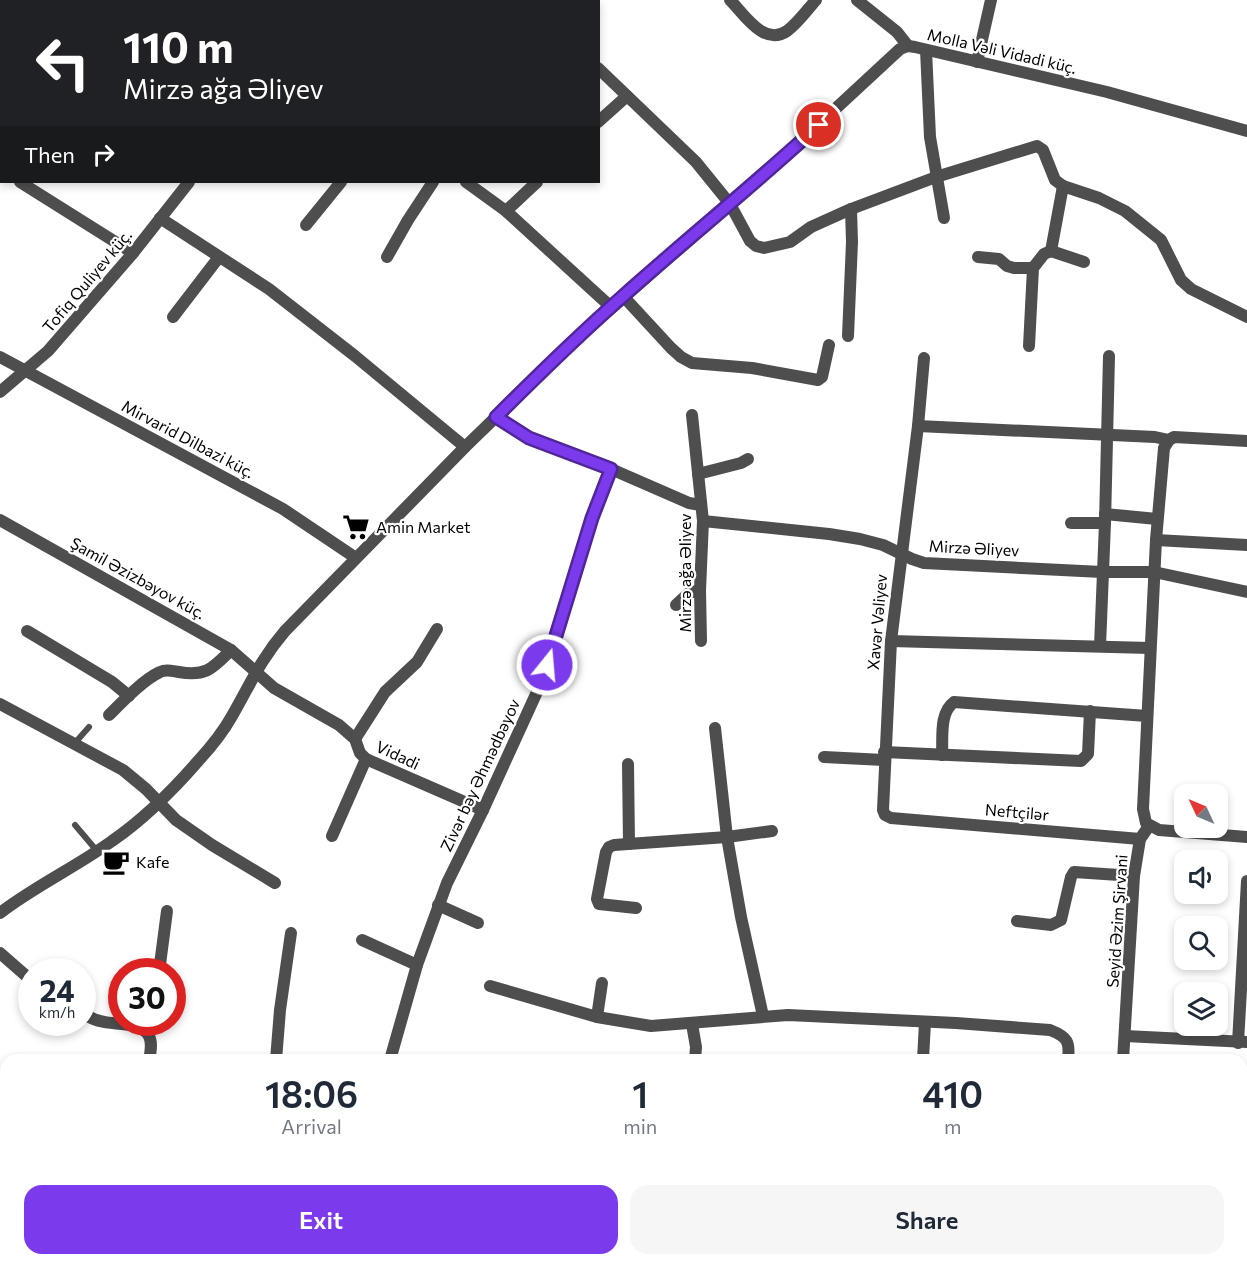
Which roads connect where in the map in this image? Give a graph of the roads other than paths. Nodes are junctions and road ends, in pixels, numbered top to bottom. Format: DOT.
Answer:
graph roads {
  1 [pos="730,0"];
  2 [pos="816,0"];
  3 [pos="857,0"];
  4 [pos="991,0"];
  5 [pos="908,46"];
  6 [pos="926,50"];
  7 [pos="976,62"];
  8 [pos="600,70"];
  9 [pos="627,96"];
  10 [pos="600,121"];
  11 [pos="1247,131"];
  12 [pos="936,177"];
  13 [pos="22,183"];
  14 [pos="188,183"];
  15 [pos="341,183"];
  16 [pos="433,183"];
  17 [pos="467,183"];
  18 [pos="536,183"];
  19 [pos="1064,186"];
  20 [pos="730,204"];
  21 [pos="851,209"];
  22 [pos="506,211"];
  23 [pos="160,218"];
  24 [pos="944,218"];
  25 [pos="306,225"];
  26 [pos="1051,251"];
  27 [pos="133,253"];
  28 [pos="219,257"];
  29 [pos="387,257"];
  30 [pos="978,257"];
  31 [pos="1084,262"];
  32 [pos="1033,268"];
  33 [pos="623,296"];
  34 [pos="611,307"];
  35 [pos="173,317"];
  36 [pos="1247,317"];
  37 [pos="848,336"];
  38 [pos="829,345"];
  39 [pos="1029,346"];
  40 [pos="1109,356"];
  41 [pos="0,357"];
  42 [pos="924,358"];
  43 [pos="25,370"];
  44 [pos="0,392"];
  45 [pos="692,416"];
  46 [pos="496,417"];
  47 [pos="918,426"];
  48 [pos="1108,436"];
  49 [pos="1169,440"];
  50 [pos="1247,441"];
  51 [pos="465,447"];
  52 [pos="748,459"];
  53 [pos="611,469"];
  54 [pos="698,474"];
  55 [pos="701,505"];
  56 [pos="1105,518"];
  57 [pos="1157,519"];
  58 [pos="0,520"];
  59 [pos="703,521"];
  60 [pos="1071,523"];
  61 [pos="1156,540"];
  62 [pos="1247,545"];
  63 [pos="901,554"];
  64 [pos="356,558"];
  65 [pos="1102,572"];
  66 [pos="1154,573"];
  67 [pos="700,590"];
  68 [pos="1247,592"];
  69 [pos="676,605"];
  70 [pos="437,629"];
  71 [pos="27,631"];
  72 [pos="701,641"];
  73 [pos="891,641"];
  74 [pos="1100,646"];
  75 [pos="1150,648"];
  76 [pos="231,650"];
  77 [pos="255,672"];
  78 [pos="129,696"];
  79 [pos="0,704"];
  80 [pos="1090,711"];
  81 [pos="110,715"];
  82 [pos="1148,716"];
  83 [pos="89,728"];
  84 [pos="715,728"];
  85 [pos="355,739"];
  86 [pos="74,744"];
  87 [pos="942,755"];
  88 [pos="884,756"];
  89 [pos="824,757"];
  90 [pos="366,759"];
  91 [pos="628,764"];
  92 [pos="158,802"];
  93 [pos="483,810"];
  94 [pos="891,819"];
  95 [pos="75,825"];
  96 [pos="1149,826"];
  97 [pos="772,831"];
  98 [pos="332,836"];
  99 [pos="727,837"];
  100 [pos="1247,837"];
  101 [pos="1140,839"];
  102 [pos="629,844"];
  103 [pos="97,851"];
  104 [pos="1134,876"];
  105 [pos="1247,881"];
  106 [pos="275,883"];
  107 [pos="438,905"];
  108 [pos="2,907"];
  109 [pos="636,908"];
  110 [pos="167,911"];
  111 [pos="1017,921"];
  112 [pos="478,923"];
  113 [pos="291,933"];
  114 [pos="362,940"];
  115 [pos="0,953"];
  116 [pos="161,958"];
  117 [pos="417,965"];
  118 [pos="18,969"];
  119 [pos="602,983"];
  120 [pos="490,986"];
  121 [pos="763,1016"];
  122 [pos="597,1017"];
  123 [pos="925,1022"];
  124 [pos="692,1024"];
  125 [pos="150,1036"];
  126 [pos="1125,1036"];
  127 [pos="1242,1043"];
  128 [pos="150,1054"];
  129 [pos="276,1054"];
  130 [pos="392,1054"];
  131 [pos="695,1054"];
  132 [pos="923,1054"];
  133 [pos="1069,1054"];
  134 [pos="1124,1054"];
  1 -- 2 [label="street"];
  3 -- 5 [label="street"];
  4 -- 7 [label="street"];
  5 -- 6 [label="street, Molla Vəli Vidadi küç."];
  5 -- 20 [label="street, Molla Vəli Vidadi küç."];
  6 -- 7 [label="street, Molla Vəli Vidadi küç."];
  6 -- 12 [label="street"];
  7 -- 11 [label="street, Molla Vəli Vidadi küç."];
  8 -- 9 [label="street"];
  9 -- 10 [label="street"];
  9 -- 20 [label="street"];
  12 -- 19 [label="street"];
  12 -- 21 [label="street"];
  12 -- 24 [label="street"];
  13 -- 27 [label="street"];
  14 -- 23 [label="street, Tofiq Quliyev küç."];
  15 -- 25 [label="street"];
  16 -- 29 [label="street"];
  17 -- 22 [label="street"];
  18 -- 22 [label="street"];
  19 -- 26 [label="street"];
  19 -- 36 [label="street"];
  20 -- 21 [label="street"];
  20 -- 33 [label="street, Molla Vəli Vidadi küç."];
  21 -- 37 [label="street"];
  22 -- 34 [label="street"];
  23 -- 27 [label="street, Tofiq Quliyev küç."];
  23 -- 28 [label="street"];
  26 -- 31 [label="street"];
  26 -- 32 [label="street"];
  27 -- 43 [label="street, Tofiq Quliyev küç."];
  28 -- 35 [label="street"];
  28 -- 51 [label="street"];
  30 -- 32 [label="street"];
  32 -- 39 [label="street"];
  33 -- 34 [label="street, Molla Vəli Vidadi küç."];
  33 -- 38 [label="street"];
  34 -- 46 [label="street, Molla Vəli Vidadi küç."];
  40 -- 48 [label="street"];
  41 -- 43 [label="street, Mirvarid Dilbazi küç."];
  42 -- 47 [label="street, Xavər Vəliyev"];
  43 -- 44 [label="street, Tofiq Quliyev küç."];
  43 -- 64 [label="street, Mirvarid Dilbazi küç."];
  45 -- 54 [label="street, Mirzə ağa Əliyev"];
  46 -- 51 [label="street, Molla Vəli Vidadi küç."];
  46 -- 53 [label="street, Mirzə ağa Əliyev"];
  47 -- 48 [label="street"];
  47 -- 63 [label="street, Xavər Vəliyev"];
  48 -- 49 [label="street"];
  48 -- 56 [label="street"];
  49 -- 50 [label="street"];
  49 -- 57 [label="street"];
  51 -- 64 [label="street, Molla Vəli Vidadi küç."];
  52 -- 54 [label="street"];
  53 -- 55 [label="street, Mirzə ağa Əliyev"];
  53 -- 93 [label="street, Zivər bəy Əhmədbəyov"];
  54 -- 55 [label="street, Mirzə ağa Əliyev"];
  55 -- 59 [label="street, Mirzə ağa Əliyev"];
  56 -- 57 [label="street"];
  56 -- 60 [label="street"];
  56 -- 65 [label="street"];
  57 -- 61 [label="street"];
  58 -- 76 [label="street, Şamil Əzizbəyov küç."];
  59 -- 63 [label="street, Mirzə Əliyev"];
  59 -- 67 [label="street, Mirzə ağa Əliyev"];
  61 -- 62 [label="street"];
  61 -- 66 [label="street"];
  63 -- 65 [label="street, Mirzə Əliyev"];
  63 -- 73 [label="street, Xavər Vəliyev"];
  64 -- 77 [label="street, Molla Vəli Vidadi küç."];
  65 -- 66 [label="street, Mirzə Əliyev"];
  65 -- 74 [label="street"];
  66 -- 68 [label="street, Mirzə Əliyev"];
  66 -- 75 [label="street"];
  67 -- 69 [label="street"];
  67 -- 72 [label="street, Mirzə ağa Əliyev"];
  70 -- 85 [label="street"];
  71 -- 78 [label="street"];
  73 -- 74 [label="street"];
  73 -- 88 [label="street, Xavər Vəliyev"];
  74 -- 75 [label="street"];
  75 -- 82 [label="street"];
  76 -- 77 [label="street, Şamil Əzizbəyov küç."];
  76 -- 78 [label="street"];
  77 -- 85 [label="street, Vidadi"];
  77 -- 92 [label="street, Molla Vəli Vidadi küç."];
  78 -- 81 [label="street"];
  79 -- 86 [label="street"];
  80 -- 82 [label="street"];
  80 -- 87 [label="street"];
  80 -- 87 [label="street"];
  82 -- 96 [label="street"];
  83 -- 86 [label="lane"];
  84 -- 99 [label="street"];
  85 -- 90 [label="street, Vidadi"];
  86 -- 92 [label="street"];
  87 -- 88 [label="street"];
  88 -- 89 [label="street"];
  88 -- 94 [label="street, Xavər Vəliyev"];
  90 -- 93 [label="street, Vidadi"];
  90 -- 98 [label="street"];
  91 -- 102 [label="street"];
  92 -- 103 [label="street, Molla Vəli Vidadi küç."];
  92 -- 106 [label="street"];
  93 -- 107 [label="street, Zivər bəy Əhmədbəyov"];
  94 -- 101 [label="street, Neftçilər"];
  95 -- 103 [label="lane"];
  96 -- 100 [label="street"];
  96 -- 101 [label="street, Seyid Əzim Şirvani"];
  97 -- 99 [label="street"];
  99 -- 102 [label="street"];
  99 -- 121 [label="street"];
  101 -- 104 [label="street, Seyid Əzim Şirvani"];
  102 -- 109 [label="street"];
  103 -- 108 [label="street, Molla Vəli Vidadi küç."];
  104 -- 111 [label="street"];
  104 -- 126 [label="street, Seyid Əzim Şirvani"];
  105 -- 127 [label="street"];
  107 -- 112 [label="street"];
  107 -- 117 [label="street, Zivər bəy Əhmədbəyov"];
  110 -- 116 [label="street"];
  113 -- 129 [label="street"];
  114 -- 117 [label="street"];
  115 -- 118 [label="street"];
  117 -- 130 [label="street, Zivər bəy Əhmədbəyov"];
  119 -- 122 [label="street"];
  120 -- 122 [label="street"];
  121 -- 123 [label="street"];
  121 -- 124 [label="street"];
  122 -- 124 [label="street"];
  123 -- 132 [label="street"];
  123 -- 133 [label="street"];
  124 -- 131 [label="street"];
  125 -- 128 [label="street"];
  126 -- 127 [label="street"];
  126 -- 134 [label="street, Seyid Əzim Şirvani"];
}
